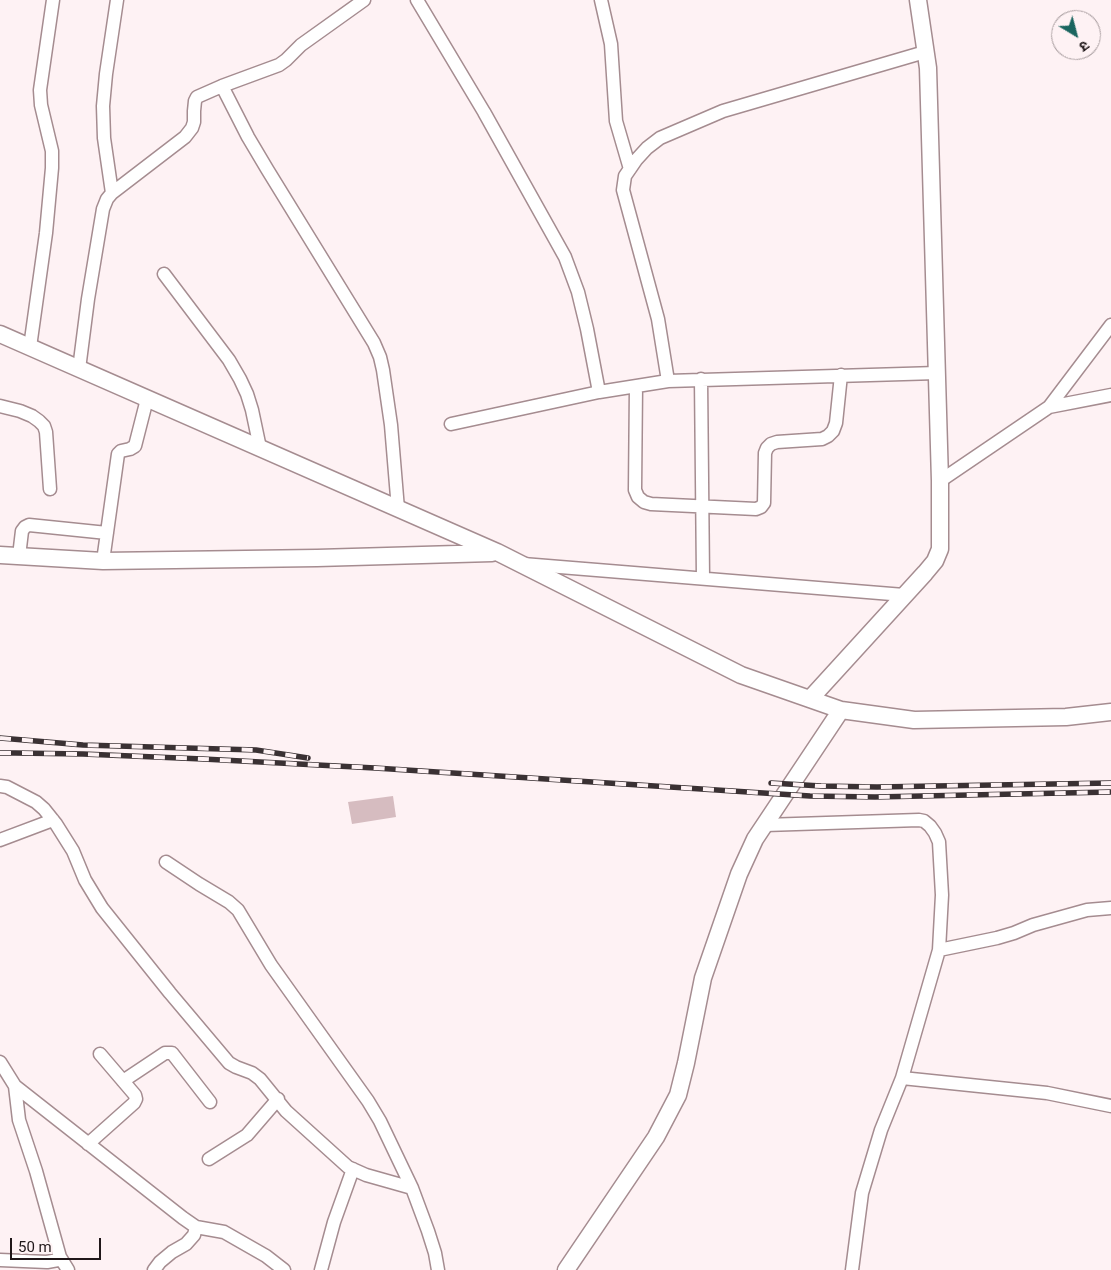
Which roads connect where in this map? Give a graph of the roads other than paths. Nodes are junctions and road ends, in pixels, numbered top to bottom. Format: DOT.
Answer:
graph roads {
  1 [pos="53,0"];
  2 [pos="117,0"];
  3 [pos="364,0"];
  4 [pos="417,0"];
  5 [pos="601,0"];
  6 [pos="918,0"];
  7 [pos="925,52"];
  8 [pos="222,86"];
  9 [pos="630,169"];
  10 [pos="112,193"];
  11 [pos="164,274"];
  12 [pos="1111,325"];
  13 [pos="0,334"];
  14 [pos="30,347"];
  15 [pos="79,369"];
  16 [pos="937,373"];
  17 [pos="841,375"];
  18 [pos="701,379"];
  19 [pos="668,381"];
  20 [pos="636,386"];
  21 [pos="599,392"];
  22 [pos="1111,395"];
  23 [pos="147,399"];
  24 [pos="0,406"];
  25 [pos="1049,407"];
  26 [pos="451,424"];
  27 [pos="260,448"];
  28 [pos="940,481"];
  29 [pos="50,489"];
  30 [pos="701,506"];
  31 [pos="398,509"];
  32 [pos="107,533"];
  33 [pos="497,552"];
  34 [pos="0,555"];
  35 [pos="19,556"];
  36 [pos="103,561"];
  37 [pos="518,563"];
  38 [pos="703,578"];
  39 [pos="904,595"];
  40 [pos="810,699"];
  41 [pos="841,710"];
  42 [pos="1111,712"];
  43 [pos="0,786"];
  44 [pos="53,820"];
  45 [pos="765,825"];
  46 [pos="0,840"];
  47 [pos="166,862"];
  48 [pos="1111,908"];
  49 [pos="939,950"];
  50 [pos="100,1054"];
  51 [pos="0,1062"];
  52 [pos="902,1078"];
  53 [pos="123,1082"];
  54 [pos="15,1086"];
  55 [pos="278,1099"];
  56 [pos="210,1102"];
  57 [pos="1111,1106"];
  58 [pos="88,1144"];
  59 [pos="209,1159"];
  60 [pos="353,1170"];
  61 [pos="412,1188"];
  62 [pos="196,1227"];
  63 [pos="60,1257"];
  64 [pos="0,1260"];
  65 [pos="48,1266"];
  66 [pos="68,1270"];
  67 [pos="154,1270"];
  68 [pos="284,1270"];
  69 [pos="321,1270"];
  70 [pos="438,1270"];
  71 [pos="566,1270"];
  72 [pos="852,1270"];
  1 -- 14 [label="street"];
  2 -- 10 [label="street"];
  3 -- 8 [label="street"];
  4 -- 21 [label="street"];
  5 -- 9 [label="street"];
  6 -- 7 [label="street"];
  7 -- 9 [label="street"];
  7 -- 16 [label="street"];
  8 -- 10 [label="street"];
  8 -- 31 [label="street"];
  9 -- 19 [label="street"];
  10 -- 15 [label="street"];
  11 -- 27 [label="street"];
  12 -- 25 [label="street"];
  13 -- 14 [label="street"];
  14 -- 15 [label="street"];
  15 -- 23 [label="street"];
  16 -- 17 [label="street"];
  16 -- 28 [label="street"];
  17 -- 18 [label="street"];
  17 -- 30 [label="street"];
  18 -- 19 [label="street"];
  18 -- 30 [label="street"];
  19 -- 20 [label="street"];
  20 -- 21 [label="street"];
  20 -- 30 [label="street"];
  21 -- 26 [label="street"];
  22 -- 25 [label="street"];
  23 -- 27 [label="street"];
  23 -- 32 [label="street"];
  24 -- 29 [label="street"];
  25 -- 28 [label="street"];
  27 -- 31 [label="street"];
  28 -- 39 [label="street"];
  30 -- 38 [label="street"];
  31 -- 33 [label="street"];
  32 -- 35 [label="street"];
  32 -- 36 [label="street"];
  33 -- 36 [label="street"];
  33 -- 37 [label="street"];
  34 -- 35 [label="street"];
  35 -- 36 [label="street"];
  37 -- 38 [label="street"];
  37 -- 40 [label="street"];
  38 -- 39 [label="street"];
  39 -- 40 [label="street"];
  40 -- 41 [label="street"];
  41 -- 42 [label="street"];
  41 -- 45 [label="street"];
  43 -- 44 [label="street"];
  44 -- 46 [label="street"];
  44 -- 55 [label="street"];
  45 -- 49 [label="street"];
  45 -- 71 [label="street"];
  47 -- 61 [label="street"];
  48 -- 49 [label="street"];
  49 -- 52 [label="street"];
  50 -- 53 [label="street"];
  51 -- 54 [label="street"];
  52 -- 57 [label="street"];
  52 -- 72 [label="street"];
  53 -- 56 [label="street"];
  53 -- 58 [label="street"];
  54 -- 58 [label="street"];
  54 -- 63 [label="street"];
  55 -- 59 [label="street"];
  55 -- 60 [label="street"];
  58 -- 62 [label="street"];
  60 -- 61 [label="street"];
  60 -- 69 [label="street"];
  61 -- 70 [label="street"];
  62 -- 67 [label="street"];
  62 -- 68 [label="street"];
  63 -- 65 [label="street"];
  63 -- 66 [label="street"];
  64 -- 65 [label="street"];
}
